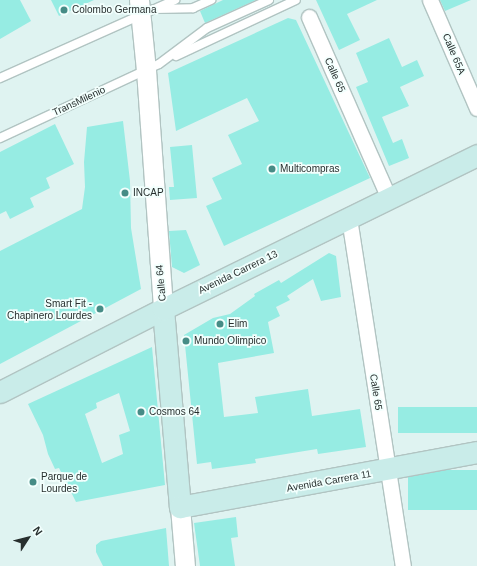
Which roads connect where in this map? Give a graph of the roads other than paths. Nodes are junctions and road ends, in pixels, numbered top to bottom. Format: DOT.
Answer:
graph roads {
  1 [pos="175,0"];
  2 [pos="211,0"];
  3 [pos="269,0"];
  4 [pos="296,0"];
  5 [pos="430,0"];
  6 [pos="145,8"];
  7 [pos="309,17"];
  8 [pos="152,67"];
  9 [pos="0,78"];
  10 [pos="477,108"];
  11 [pos="0,138"];
  12 [pos="477,155"];
  13 [pos="389,198"];
  14 [pos="349,218"];
  15 [pos="163,309"];
  16 [pos="0,392"];
  17 [pos="477,452"];
  18 [pos="388,470"];
  19 [pos="180,507"];
  20 [pos="185,566"];
  21 [pos="403,566"];
  1 -- 6 [label="lane"];
  2 -- 6 [label="lane"];
  3 -- 8 [label="lane, TransMilenio"];
  4 -- 8 [label="lane, TransMilenio"];
  5 -- 10 [label="street, Calle 65A"];
  6 -- 8 [label="street, Calle 64"];
  6 -- 9 [label="lane"];
  7 -- 13 [label="street, Calle 65"];
  8 -- 11 [label="lane, TransMilenio"];
  8 -- 15 [label="street, Calle 64"];
  12 -- 13 [label="main road, Avenida Carrera 13"];
  13 -- 14 [label="main road, Avenida Carrera 13"];
  14 -- 15 [label="main road, Avenida Carrera 13"];
  14 -- 18 [label="street, Calle 65"];
  15 -- 16 [label="main road, Avenida Carrera 13"];
  15 -- 19 [label="main road, Calle 64"];
  17 -- 18 [label="main road, Avenida Carrera 11"];
  18 -- 19 [label="main road, Avenida Carrera 11"];
  18 -- 21 [label="street, Calle 65"];
  19 -- 20 [label="street, Calle 64"];
}
